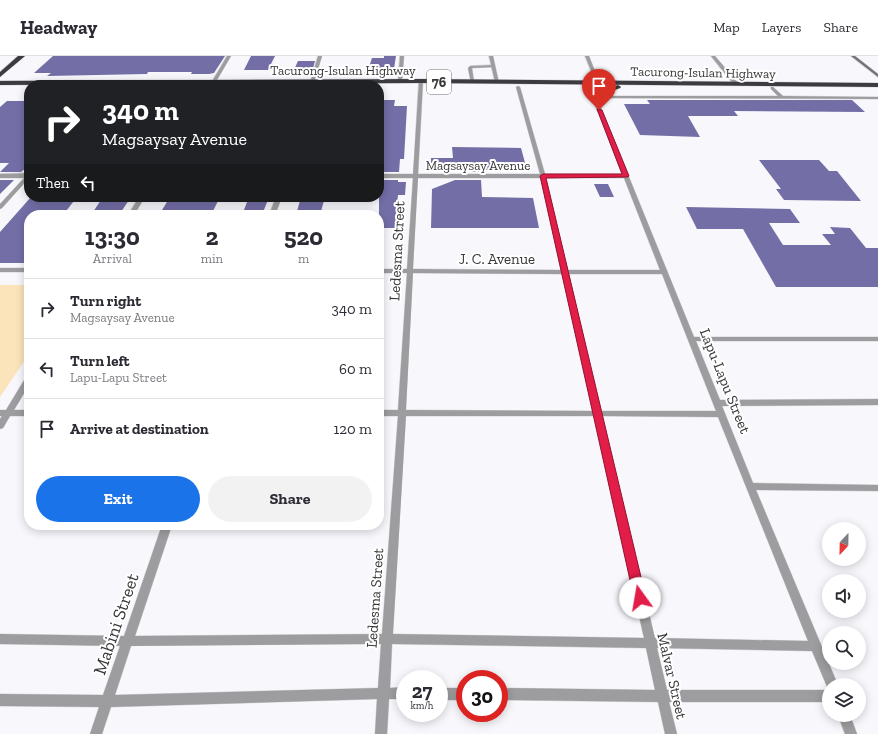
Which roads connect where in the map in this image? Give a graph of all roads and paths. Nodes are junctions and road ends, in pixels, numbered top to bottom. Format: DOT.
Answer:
graph roads {
  1 [pos="14,56"];
  2 [pos="22,56"];
  3 [pos="229,56"];
  4 [pos="320,56"];
  5 [pos="402,56"];
  6 [pos="492,56"];
  7 [pos="587,56"];
  8 [pos="713,56"];
  9 [pos="853,56"];
  10 [pos="494,66"];
  11 [pos="0,68"];
  12 [pos="0,75"];
  13 [pos="878,76"];
  14 [pos="215,80"];
  15 [pos="313,80"];
  16 [pos="384,82"];
  17 [pos="400,82"];
  18 [pos="472,82"];
  19 [pos="497,82"];
  20 [pos="0,83"];
  21 [pos="24,83"];
  22 [pos="598,83"];
  23 [pos="421,84"];
  24 [pos="736,84"];
  25 [pos="878,85"];
  26 [pos="0,86"];
  27 [pos="24,86"];
  28 [pos="384,87"];
  29 [pos="518,87"];
  30 [pos="618,87"];
  31 [pos="590,88"];
  32 [pos="772,88"];
  33 [pos="878,88"];
  34 [pos="594,96"];
  35 [pos="781,98"];
  36 [pos="878,98"];
  37 [pos="0,176"];
  38 [pos="24,176"];
  39 [pos="384,176"];
  40 [pos="415,176"];
  41 [pos="543,176"];
  42 [pos="626,176"];
  43 [pos="24,181"];
  44 [pos="0,207"];
  45 [pos="0,270"];
  46 [pos="24,270"];
  47 [pos="384,271"];
  48 [pos="410,271"];
  49 [pos="565,272"];
  50 [pos="664,272"];
  51 [pos="690,339"];
  52 [pos="878,339"];
  53 [pos="24,386"];
  54 [pos="878,402"];
  55 [pos="716,403"];
  56 [pos="4,413"];
  57 [pos="24,413"];
  58 [pos="384,413"];
  59 [pos="402,413"];
  60 [pos="597,414"];
  61 [pos="721,414"];
  62 [pos="0,426"];
  63 [pos="750,486"];
  64 [pos="878,488"];
  65 [pos="165,530"];
  66 [pos="0,639"];
  67 [pos="386,639"];
  68 [pos="128,641"];
  69 [pos="650,643"];
  70 [pos="817,646"];
  71 [pos="829,678"];
  72 [pos="383,693"];
  73 [pos="396,693"];
  74 [pos="508,694"];
  75 [pos="662,696"];
  76 [pos="822,696"];
  77 [pos="0,700"];
  78 [pos="107,701"];
  79 [pos="847,722"];
  80 [pos="96,734"];
  81 [pos="381,734"];
  82 [pos="671,734"];
  83 [pos="851,734"];
  1 -- 11 [label="highway"];
  2 -- 12 [label="highway"];
  3 -- 14 [label="street"];
  4 -- 15 [label="street"];
  5 -- 17 [label="street"];
  6 -- 10 [label="street"];
  7 -- 22 [label="street"];
  8 -- 24 [label="street"];
  9 -- 13 [label="street"];
  10 -- 18 [label="lane"];
  10 -- 19 [label="street"];
  16 -- 17 [label="highway, Tacurong-Isulan Highway / 76"];
  17 -- 23 [label="highway, Tacurong-Isulan Highway / 76"];
  18 -- 19 [label="highway, Tacurong-Isulan Highway / 76"];
  18 -- 23 [label="highway, Tacurong-Isulan Highway / 76"];
  19 -- 22 [label="highway, Tacurong-Isulan Highway / 76"];
  20 -- 21 [label="highway, Tacurong-Isulan Highway / 76"];
  22 -- 24 [label="highway, Tacurong-Isulan Highway / 76"];
  23 -- 28 [label="highway, Tacurong-Isulan Highway / 76"];
  23 -- 29 [label="highway, Tacurong-Isulan Highway / 76"];
  23 -- 40 [label="street, Ledesma Street"];
  24 -- 25 [label="highway, Tacurong-Isulan Highway / 76"];
  26 -- 27 [label="highway"];
  29 -- 31 [label="highway, Tacurong-Isulan Highway / 76"];
  29 -- 41 [label="street, Malvar Street"];
  30 -- 31 [label="highway, Tacurong-Isulan Highway / 76"];
  30 -- 32 [label="highway, Tacurong-Isulan Highway / 76"];
  30 -- 34 [label="highway"];
  31 -- 34 [label="street, Lapu-Lapu Street"];
  32 -- 33 [label="highway, Tacurong-Isulan Highway / 76"];
  32 -- 35 [label="lane"];
  34 -- 35 [label="lane"];
  34 -- 42 [label="street, Lapu-Lapu Street"];
  35 -- 36 [label="lane"];
  37 -- 38 [label="street"];
  39 -- 40 [label="street, Magsaysay Avenue"];
  40 -- 41 [label="street, Magsaysay Avenue"];
  40 -- 48 [label="street, Ledesma Street"];
  41 -- 42 [label="street, Magsaysay Avenue"];
  41 -- 49 [label="street, Malvar Street"];
  42 -- 50 [label="street, Lapu-Lapu Street"];
  43 -- 44 [label="street"];
  45 -- 46 [label="street"];
  47 -- 48 [label="street, J. C. Avenue"];
  48 -- 49 [label="street, J. C. Avenue"];
  48 -- 59 [label="street, Ledesma Street"];
  49 -- 50 [label="street, J. C. Avenue"];
  49 -- 60 [label="street, Malvar Street"];
  50 -- 51 [label="street, Lapu-Lapu Street"];
  51 -- 52 [label="street"];
  51 -- 55 [label="street, Lapu-Lapu Street"];
  53 -- 56 [label="street"];
  54 -- 55 [label="street"];
  55 -- 61 [label="street, Lapu-Lapu Street"];
  56 -- 57 [label="street"];
  56 -- 62 [label="street"];
  58 -- 59 [label="street"];
  59 -- 60 [label="street"];
  59 -- 67 [label="street, Ledesma Street"];
  60 -- 61 [label="street"];
  60 -- 69 [label="street, Malvar Street"];
  61 -- 63 [label="street, Lapu-Lapu Street"];
  63 -- 64 [label="street"];
  63 -- 70 [label="street, Lapu-Lapu Street"];
  65 -- 68 [label="street, Mabini Street"];
  66 -- 68 [label="street"];
  67 -- 68 [label="street"];
  67 -- 69 [label="street"];
  67 -- 72 [label="street, Ledesma Street"];
  68 -- 78 [label="street, Mabini Street"];
  69 -- 70 [label="street"];
  69 -- 75 [label="street, Malvar Street"];
  70 -- 71 [label="street, Lapu-Lapu Street"];
  72 -- 73 [label="street"];
  72 -- 78 [label="street"];
  72 -- 81 [label="street, Ledesma Street"];
  74 -- 75 [label="street"];
  75 -- 76 [label="street"];
  75 -- 82 [label="street, Malvar Street"];
  77 -- 78 [label="street"];
  78 -- 80 [label="street, Mabini Street"];
  79 -- 83 [label="street"];
}
